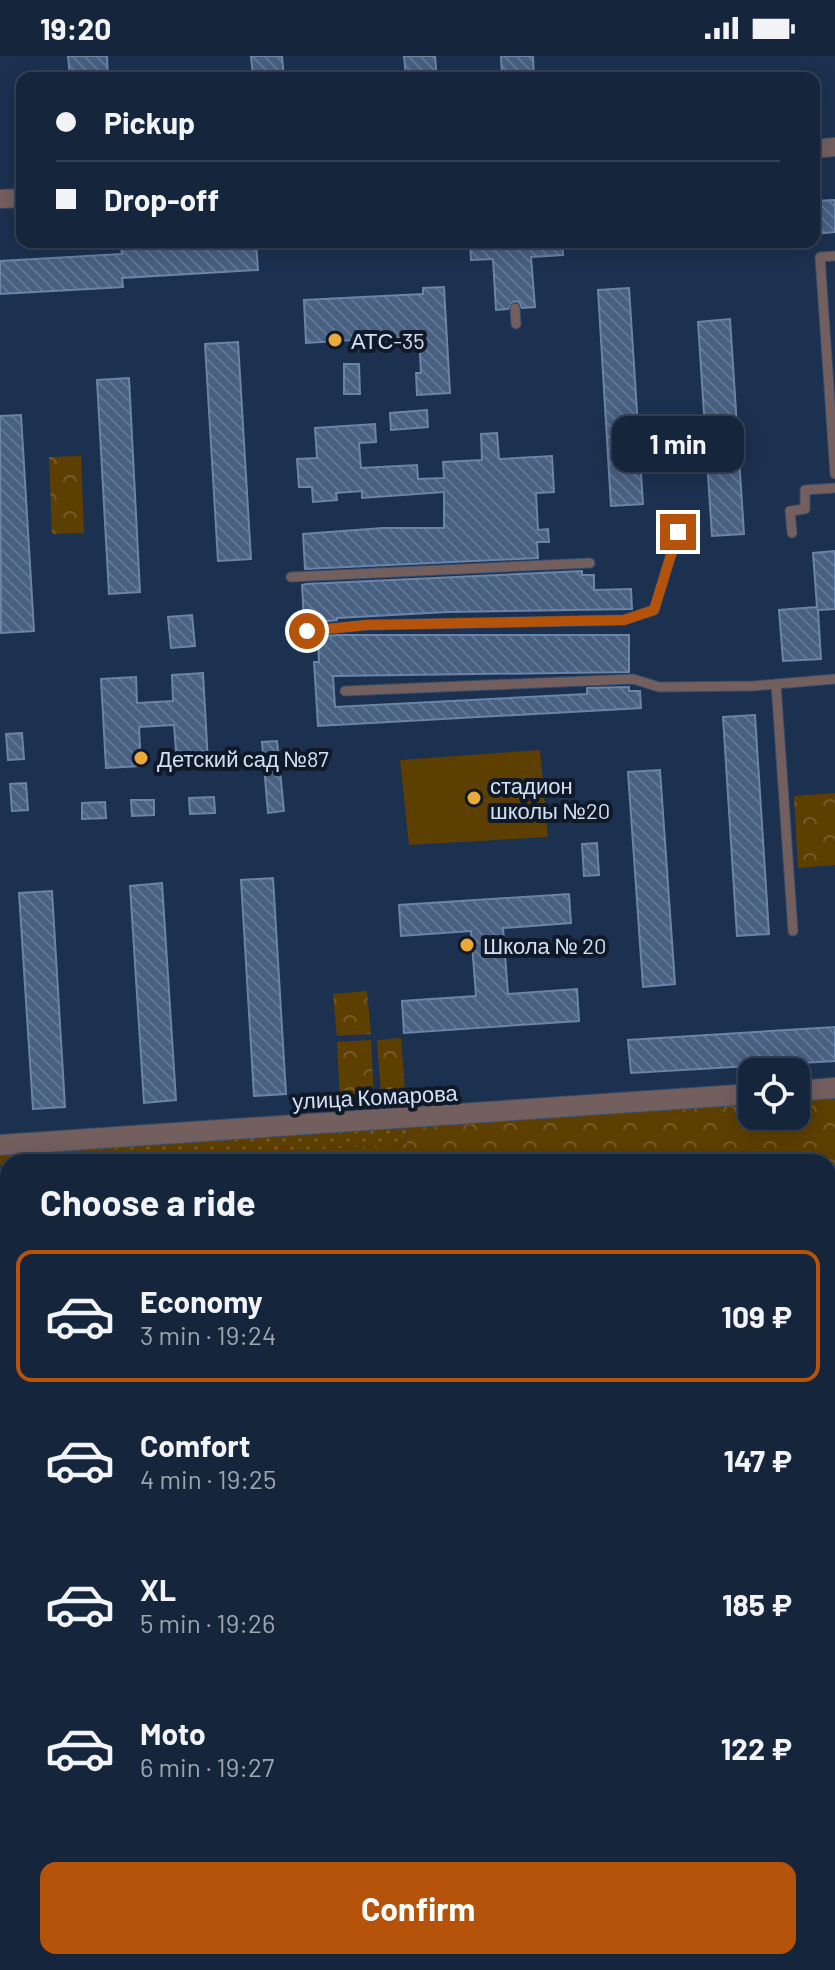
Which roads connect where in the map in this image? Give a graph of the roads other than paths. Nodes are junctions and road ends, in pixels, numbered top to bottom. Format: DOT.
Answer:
graph roads {
  1 [pos="835,256"];
  2 [pos="515,308"];
  3 [pos="516,324"];
  4 [pos="835,474"];
  5 [pos="835,488"];
  6 [pos="678,532"];
  7 [pos="792,533"];
  8 [pos="590,563"];
  9 [pos="291,577"];
  10 [pos="307,631"];
  11 [pos="835,679"];
  12 [pos="776,684"];
  13 [pos="345,691"];
  14 [pos="793,931"];
  15 [pos="835,1088"];
  16 [pos="810,1090"];
  17 [pos="738,1095"];
  18 [pos="0,1145"];
  1 -- 4 [label="lane"];
  2 -- 3 [label="lane"];
  5 -- 7 [label="lane"];
  6 -- 10 [label="lane"];
  8 -- 9 [label="lane"];
  11 -- 12 [label="lane"];
  12 -- 13 [label="lane"];
  12 -- 14 [label="lane"];
  15 -- 16 [label="street"];
  17 -- 18 [label="street, улица Комарова"];
}
